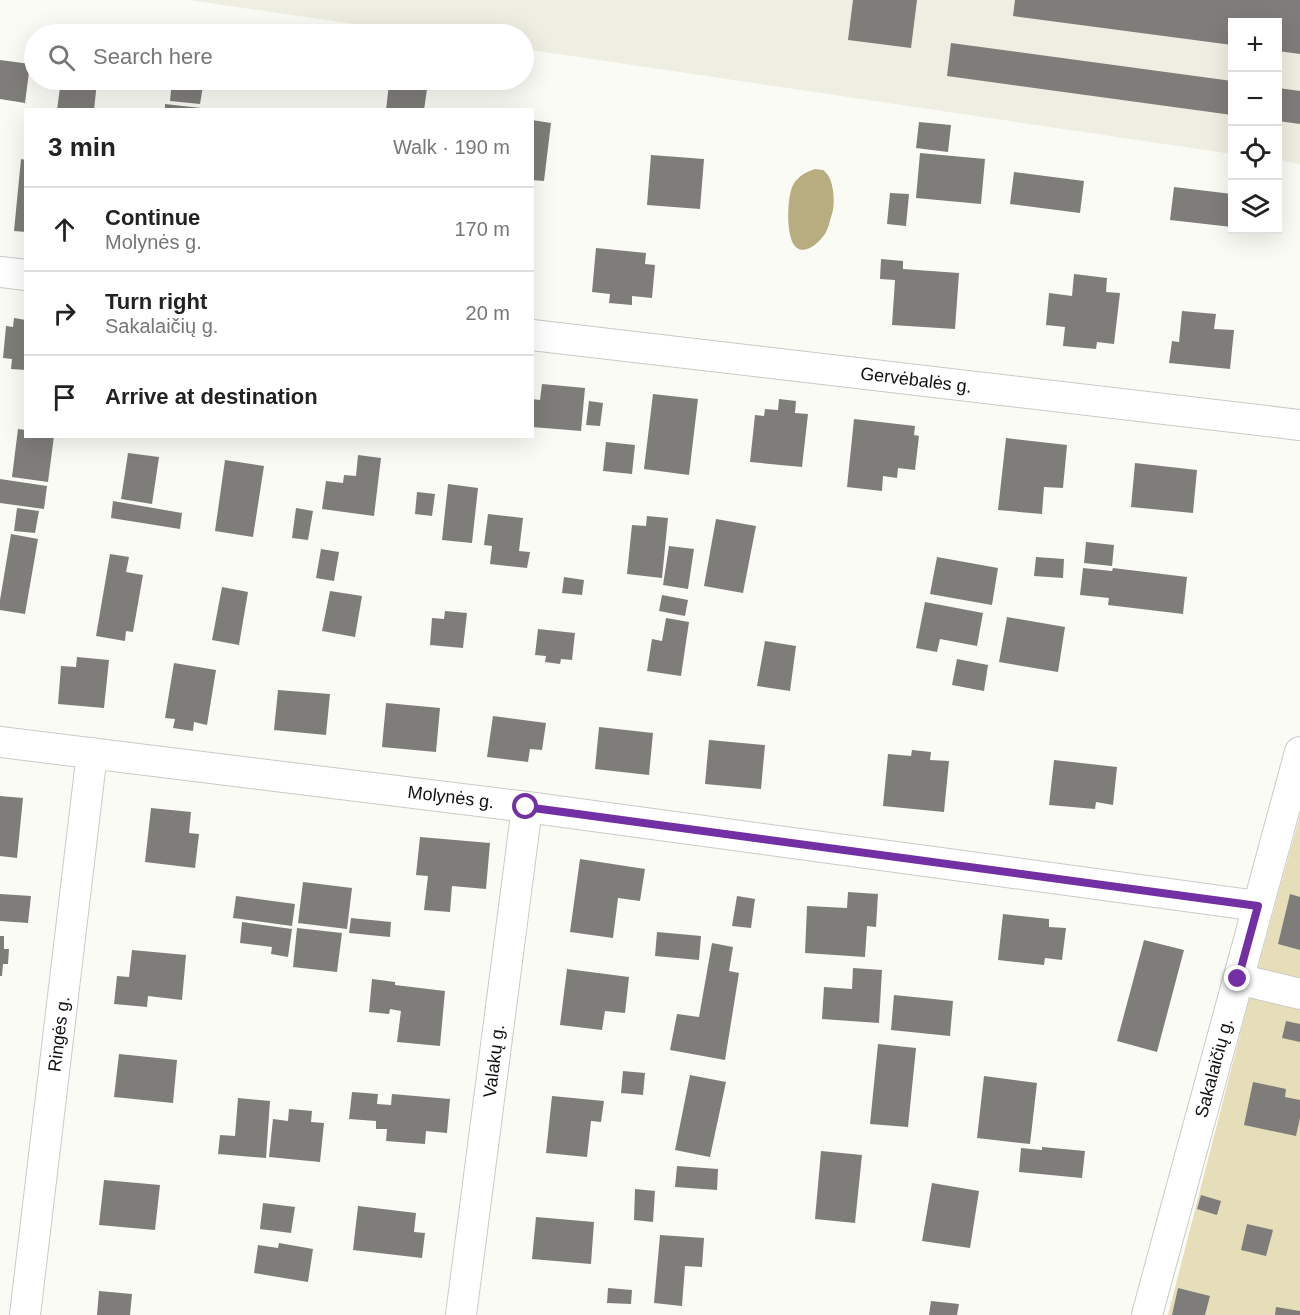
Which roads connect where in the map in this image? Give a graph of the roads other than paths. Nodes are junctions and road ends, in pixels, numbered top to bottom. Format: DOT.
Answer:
graph roads {
  1 [pos="0,272"];
  2 [pos="24,275"];
  3 [pos="534,334"];
  4 [pos="1300,424"];
  5 [pos="0,742"];
  6 [pos="1300,752"];
  7 [pos="92,753"];
  8 [pos="526,807"];
  9 [pos="1258,906"];
  10 [pos="1238,979"];
  11 [pos="1300,994"];
  12 [pos="25,1315"];
  13 [pos="461,1315"];
  14 [pos="1147,1315"];
  1 -- 2 [label="street"];
  3 -- 4 [label="street, Gervėbalės g."];
  5 -- 7 [label="street, Molynės g."];
  6 -- 9 [label="street, Sakalaičių g."];
  7 -- 8 [label="street, Molynės g."];
  7 -- 12 [label="street, Ringės g."];
  8 -- 9 [label="street, Molynės g."];
  8 -- 13 [label="street, Valakų g."];
  9 -- 10 [label="street, Sakalaičių g."];
  10 -- 11 [label="street"];
  10 -- 14 [label="street, Sakalaičių g."];
}
